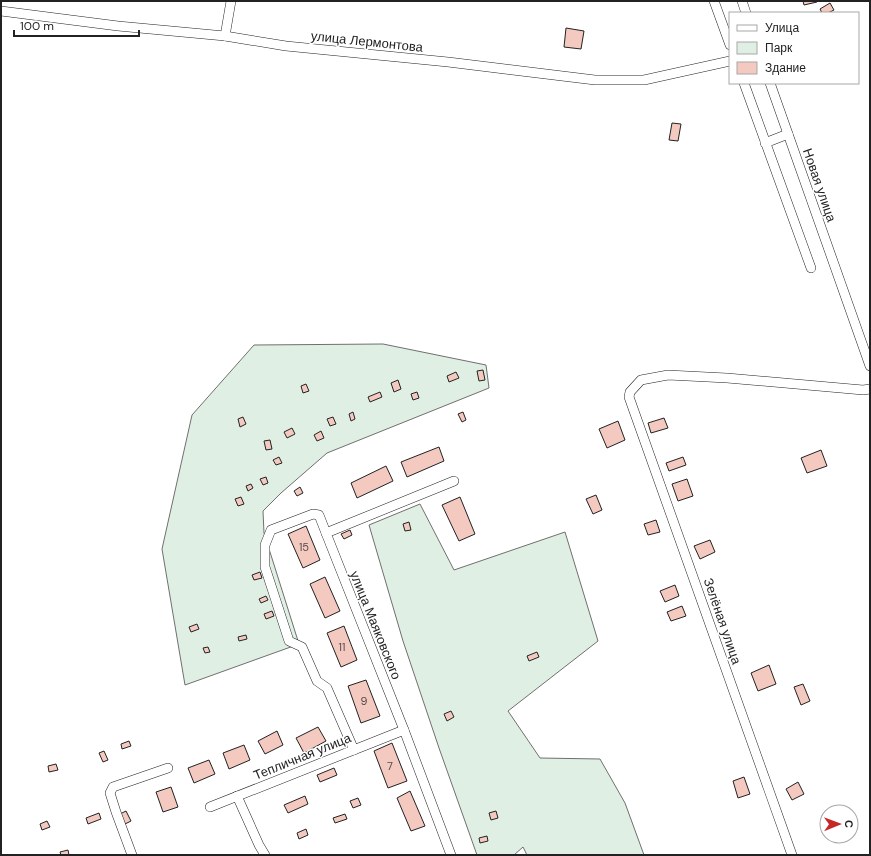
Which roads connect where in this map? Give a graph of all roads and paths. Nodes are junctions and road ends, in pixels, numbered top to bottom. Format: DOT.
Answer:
graph roads {
  1 [pos="231,1"];
  2 [pos="714,1"];
  3 [pos="742,1"];
  4 [pos="1,11"];
  5 [pos="746,12"];
  6 [pos="225,36"];
  7 [pos="729,42"];
  8 [pos="729,61"];
  9 [pos="744,84"];
  10 [pos="770,84"];
  11 [pos="788,134"];
  12 [pos="765,143"];
  13 [pos="811,268"];
  14 [pos="870,366"];
  15 [pos="870,389"];
  16 [pos="454,481"];
  17 [pos="326,533"];
  18 [pos="404,730"];
  19 [pos="354,750"];
  20 [pos="168,768"];
  21 [pos="238,796"];
  22 [pos="210,807"];
  23 [pos="132,855"];
  24 [pos="266,855"];
  25 [pos="451,855"];
  26 [pos="792,855"];
  1 -- 6 [label="street"];
  2 -- 7 [label="street"];
  3 -- 5 [label="street"];
  4 -- 6 [label="street, улица Лермонтова"];
  6 -- 8 [label="street, улица Лермонтова"];
  9 -- 12 [label="street"];
  10 -- 11 [label="street, Новая улица"];
  11 -- 12 [label="street"];
  11 -- 14 [label="street, Новая улица"];
  12 -- 13 [label="street"];
  15 -- 26 [label="street, Зелёная улица"];
  16 -- 17 [label="street"];
  17 -- 18 [label="street, улица Маяковского"];
  17 -- 19 [label="street, улица Маяковского"];
  18 -- 19 [label="street, Тепличная улица"];
  18 -- 25 [label="street, улица Маяковского"];
  19 -- 21 [label="street, Тепличная улица"];
  20 -- 23 [label="street"];
  21 -- 22 [label="street, Тепличная улица"];
  21 -- 24 [label="street"];
}
